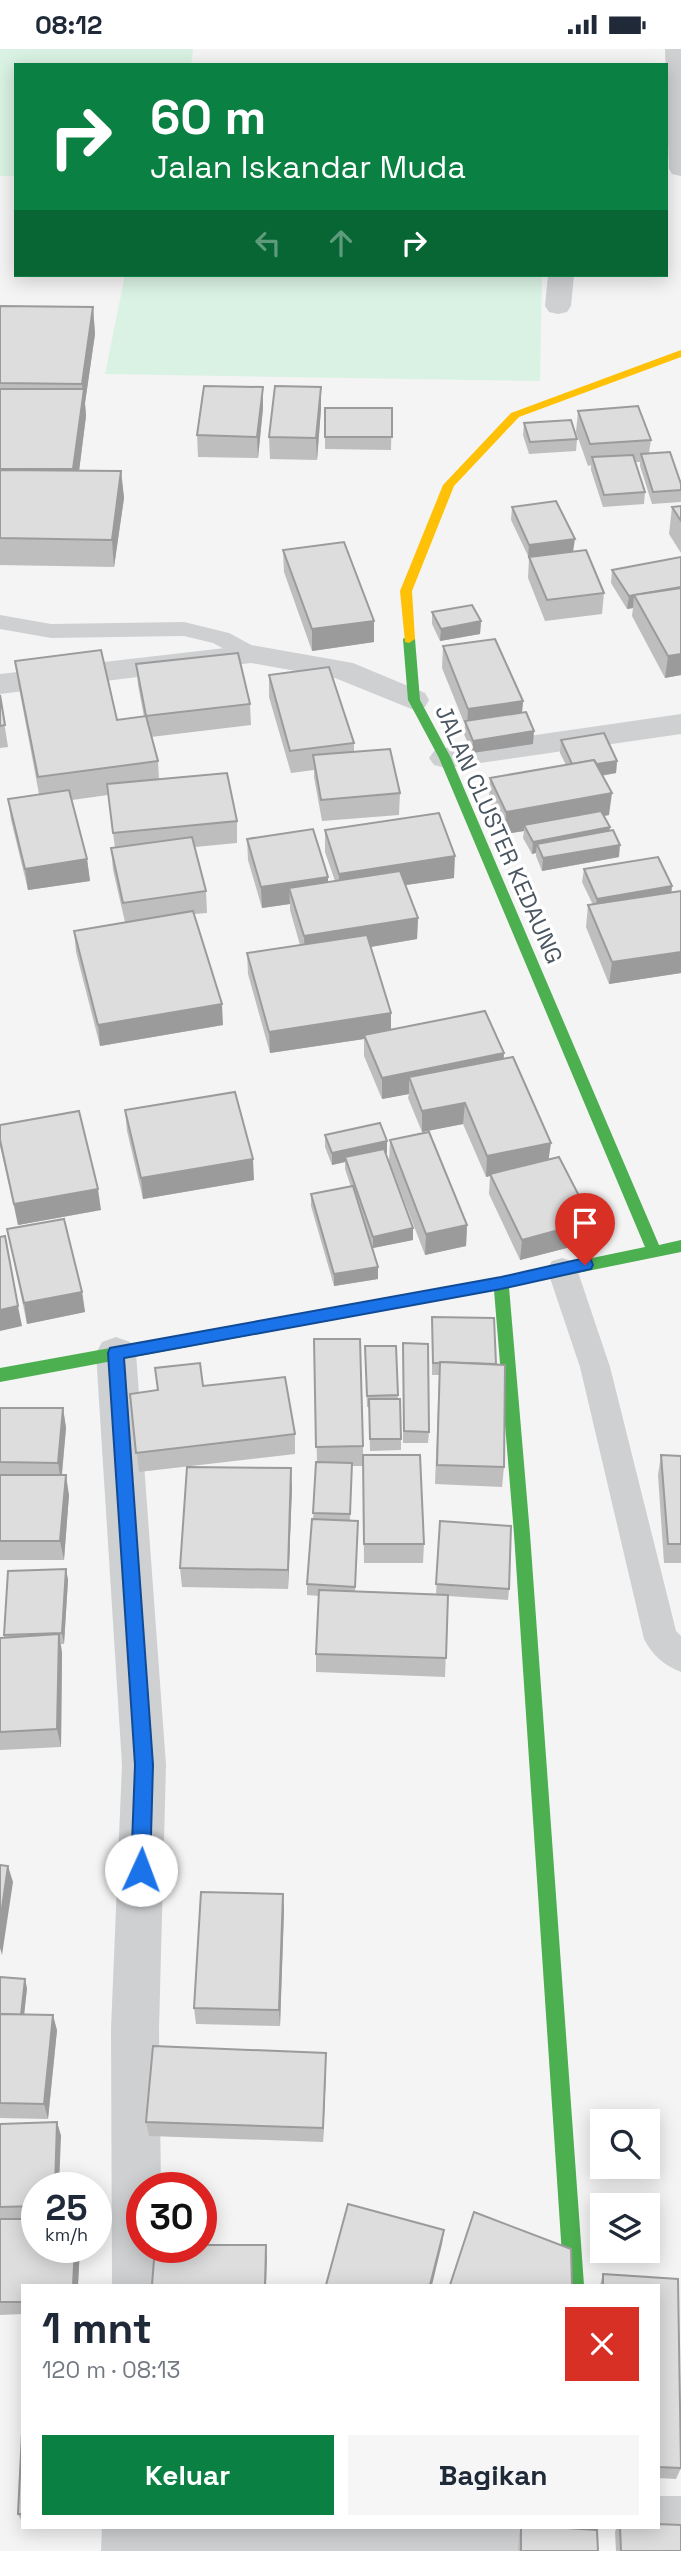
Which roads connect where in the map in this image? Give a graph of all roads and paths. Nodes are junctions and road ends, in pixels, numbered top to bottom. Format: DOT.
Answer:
graph roads {
  1 [pos="676,49"];
  2 [pos="680,141"];
  3 [pos="681,169"];
  4 [pos="561,277"];
  5 [pos="558,306"];
  6 [pos="681,353"];
  7 [pos="0,622"];
  8 [pos="251,654"];
  9 [pos="0,684"];
  10 [pos="414,701"];
  11 [pos="681,724"];
  12 [pos="444,758"];
  13 [pos="681,1246"];
  14 [pos="653,1251"];
  15 [pos="562,1269"];
  16 [pos="501,1283"];
  17 [pos="116,1353"];
  18 [pos="0,1375"];
  19 [pos="681,1657"];
  20 [pos="137,2284"];
  21 [pos="573,2284"];
  22 [pos="660,2523"];
  23 [pos="681,2523"];
  24 [pos="129,2529"];
  25 [pos="500,2529"];
  26 [pos="128,2551"];
  27 [pos="164,2551"];
  28 [pos="172,2551"];
  1 -- 2 [label="street"];
  2 -- 3 [label="street"];
  4 -- 5 [label="street"];
  6 -- 10 [label="street, JALAN CLUSTER KEDAUNG"];
  7 -- 8 [label="lane"];
  8 -- 9 [label="street"];
  8 -- 10 [label="street"];
  10 -- 12 [label="street, JALAN CLUSTER KEDAUNG"];
  11 -- 12 [label="street"];
  12 -- 14 [label="street, JALAN CLUSTER KEDAUNG"];
  13 -- 14 [label="street"];
  14 -- 15 [label="street"];
  15 -- 16 [label="street"];
  15 -- 19 [label="lane"];
  16 -- 17 [label="street"];
  16 -- 21 [label="street"];
  17 -- 18 [label="street"];
  17 -- 20 [label="street"];
  22 -- 23 [label="street"];
  24 -- 26 [label="street"];
  25 -- 28 [label="street"];
  27 -- 28 [label="street"];
}
